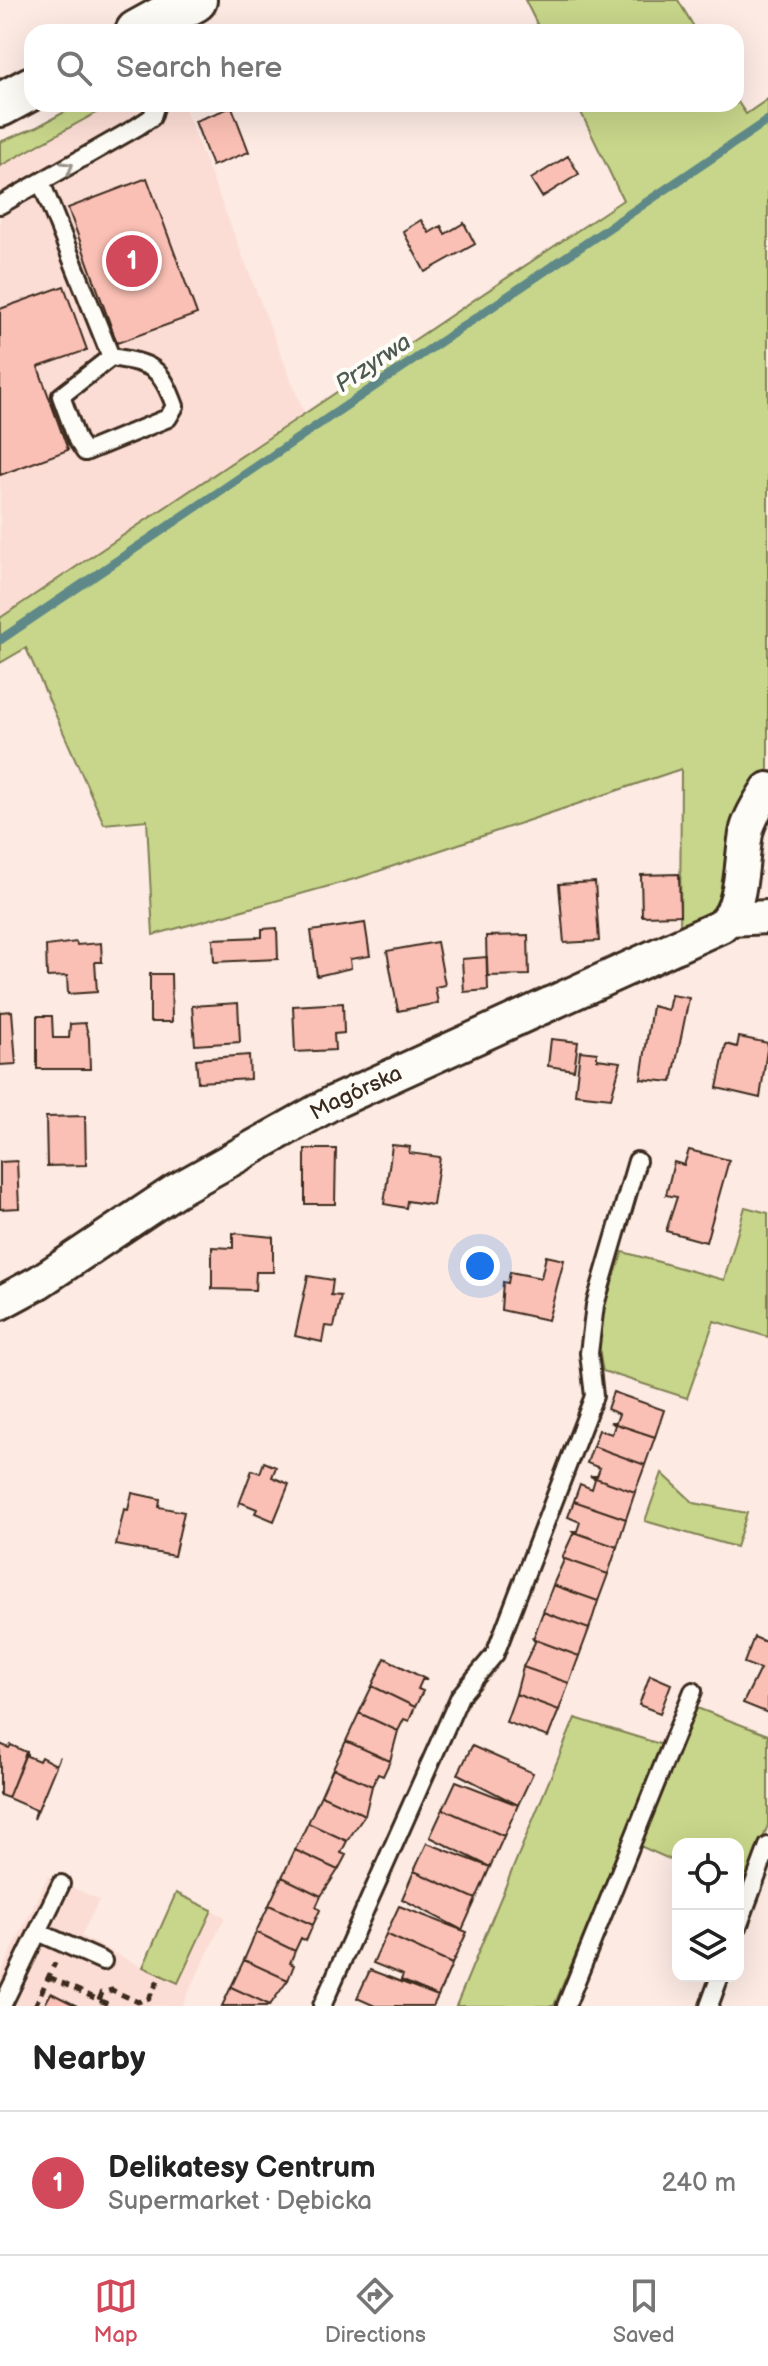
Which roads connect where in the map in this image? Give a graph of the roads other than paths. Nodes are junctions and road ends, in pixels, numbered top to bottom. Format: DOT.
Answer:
graph roads {
  1 [pos="195,0"];
  2 [pos="152,24"];
  3 [pos="24,92"];
  4 [pos="0,105"];
  5 [pos="154,112"];
  6 [pos="41,182"];
  7 [pos="0,205"];
  8 [pos="111,357"];
  9 [pos="768,789"];
  10 [pos="768,917"];
  11 [pos="730,919"];
  12 [pos="637,1161"];
  13 [pos="0,1303"];
  14 [pos="693,1691"];
  15 [pos="768,1846"];
  16 [pos="61,1884"];
  17 [pos="744,1911"];
  18 [pos="38,1932"];
  19 [pos="103,1961"];
  20 [pos="718,1982"];
  21 [pos="2,2006"];
  22 [pos="322,2006"];
  23 [pos="566,2006"];
  24 [pos="709,2006"];
  1 -- 2 [label="street"];
  3 -- 4 [label="street"];
  6 -- 5 [label="lane, one-way"];
  6 -- 7 [label="lane"];
  6 -- 8 [label="lane"];
  8 -- 8 [label="lane"];
  9 -- 11 [label="street"];
  10 -- 11 [label="street, Magórska"];
  11 -- 13 [label="street, Magórska"];
  12 -- 22 [label="lane"];
  14 -- 23 [label="lane"];
  15 -- 17 [label="lane"];
  16 -- 18 [label="lane"];
  18 -- 19 [label="lane"];
  18 -- 21 [label="lane"];
  20 -- 24 [label="lane"];
}
